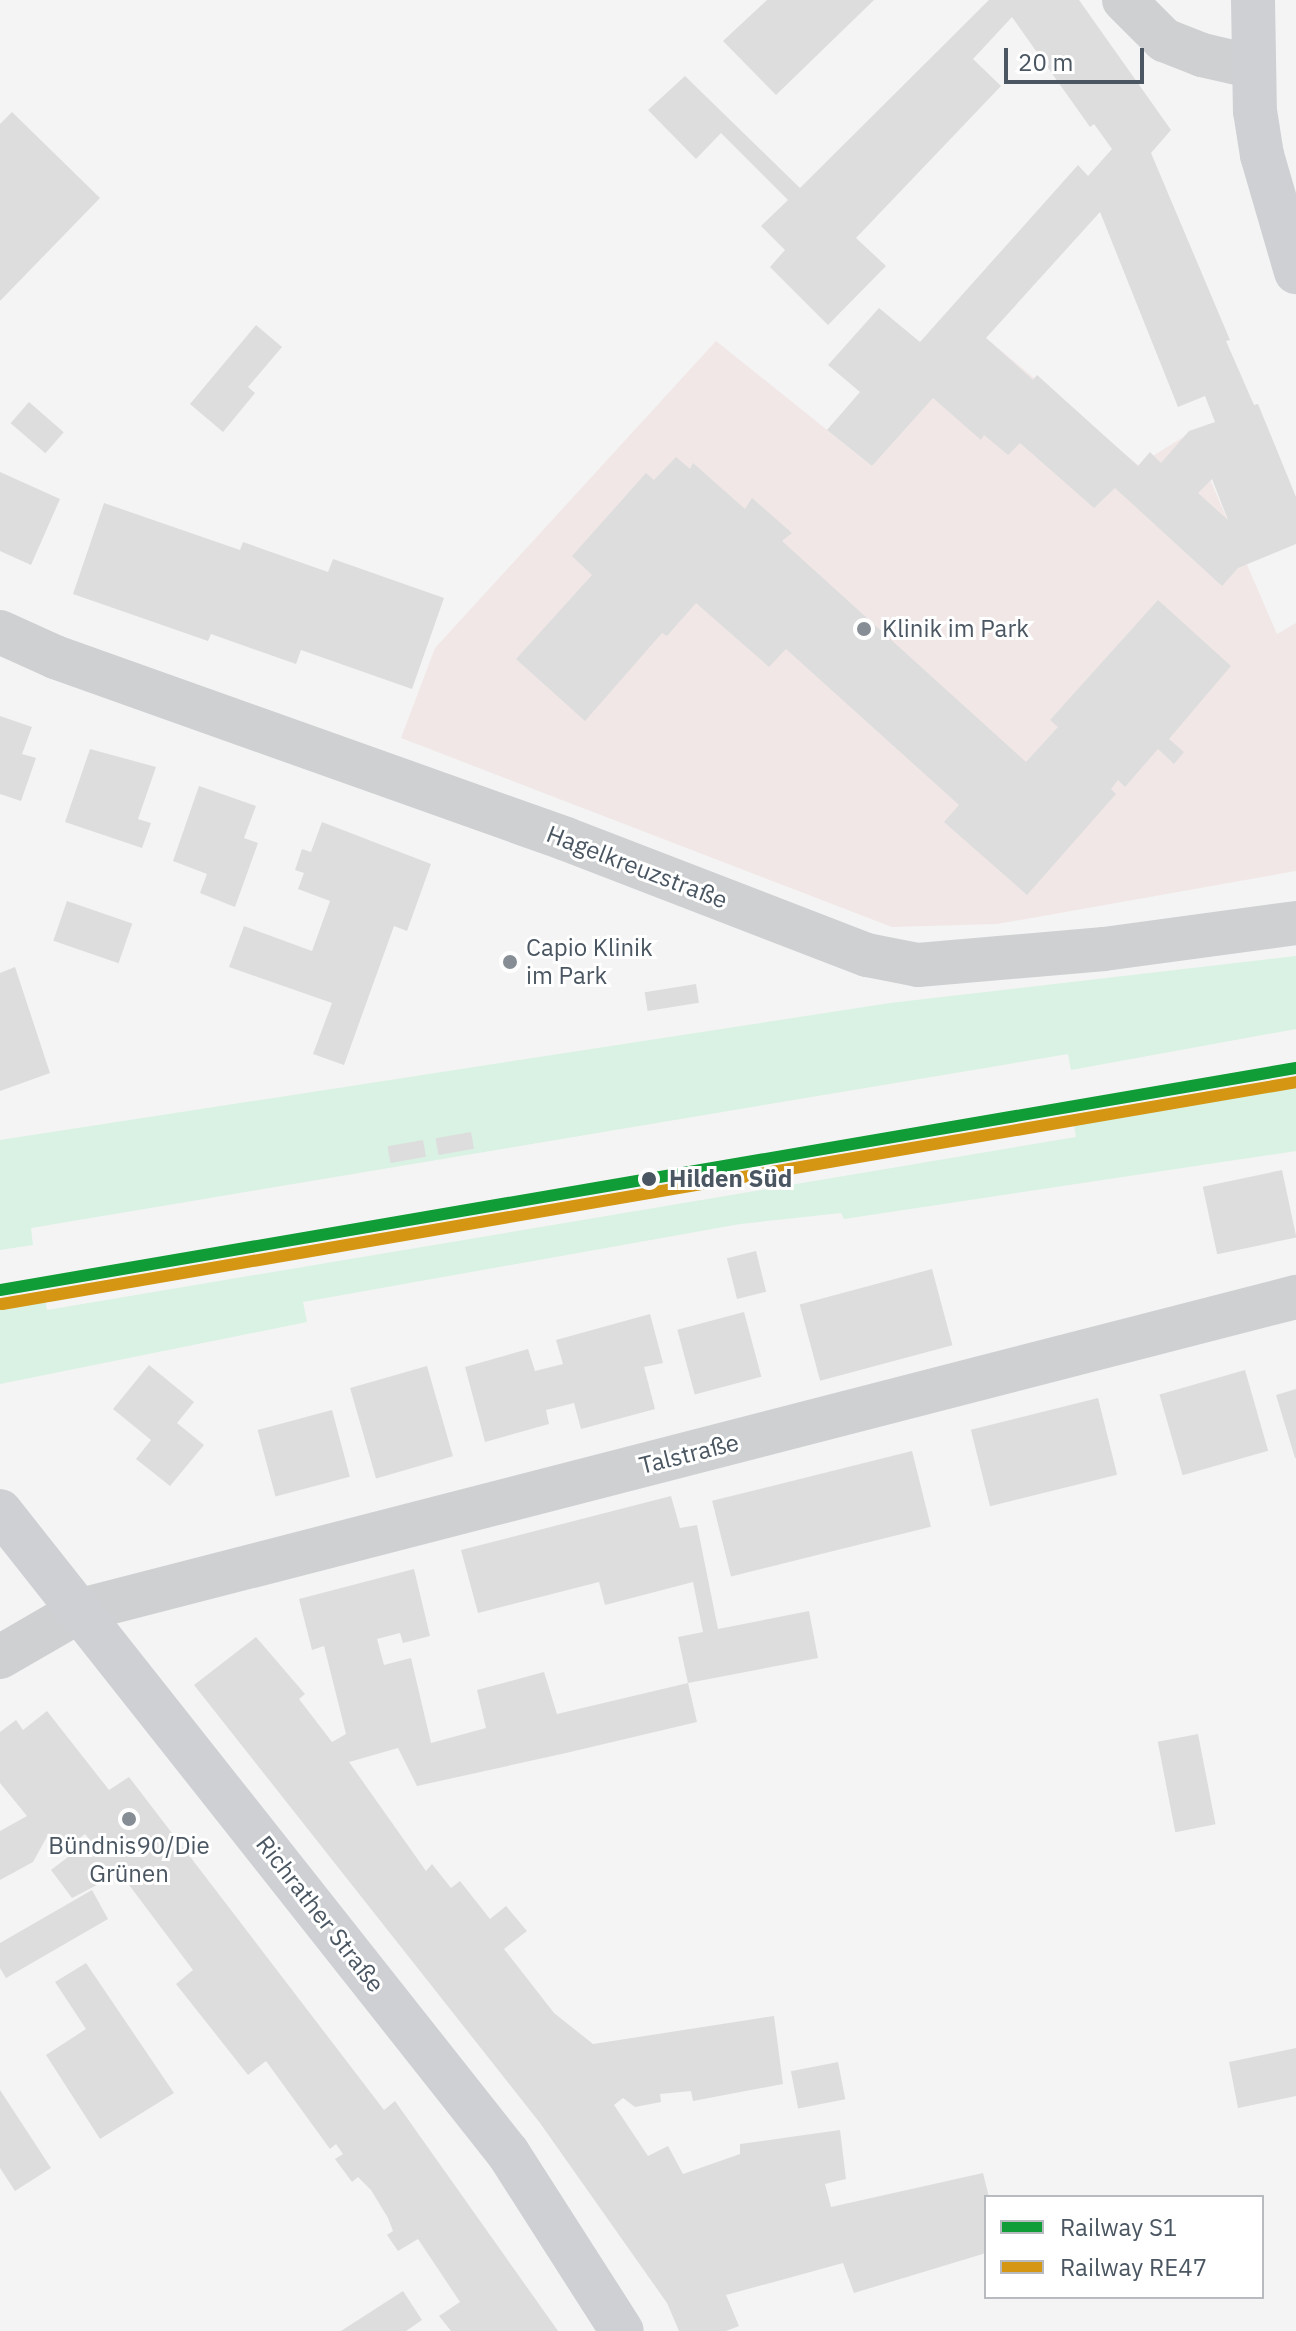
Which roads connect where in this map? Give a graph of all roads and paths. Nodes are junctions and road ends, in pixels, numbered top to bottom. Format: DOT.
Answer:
graph roads {
  1 [pos="1124,0"];
  2 [pos="1253,0"];
  3 [pos="1254,67"];
  4 [pos="1296,272"];
  5 [pos="0,632"];
  6 [pos="1296,923"];
  7 [pos="1296,1297"];
  8 [pos="0,1511"];
  9 [pos="81,1610"];
  10 [pos="0,1657"];
  11 [pos="622,2331"];
  1 -- 3 [label="street"];
  2 -- 3 [label="main road"];
  3 -- 4 [label="main road"];
  5 -- 6 [label="street, Hagelkreuzstraße"];
  7 -- 9 [label="street, Talstraße"];
  8 -- 9 [label="main road, Richrather Straße"];
  9 -- 10 [label="street, Talstraße"];
  9 -- 11 [label="main road, Richrather Straße"];
}
